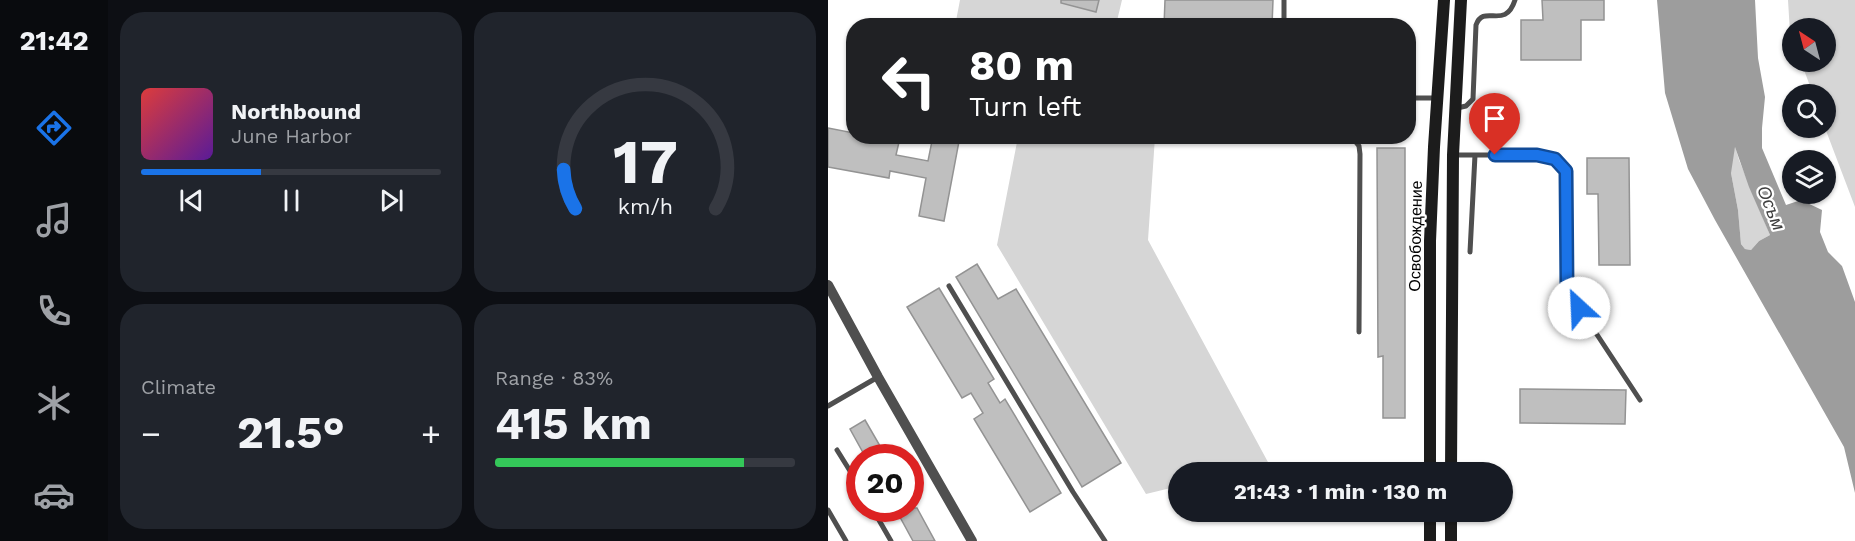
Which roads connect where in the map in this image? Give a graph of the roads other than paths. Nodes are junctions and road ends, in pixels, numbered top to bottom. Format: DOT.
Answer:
graph roads {
  1 [pos="1284,0"];
  2 [pos="1444,0"];
  3 [pos="1461,0"];
  4 [pos="1515,0"];
  5 [pos="1284,18"];
  6 [pos="1416,98"];
  7 [pos="1437,98"];
  8 [pos="1455,109"];
  9 [pos="1357,144"];
  10 [pos="1453,155"];
  11 [pos="1474,155"];
  12 [pos="1470,252"];
  13 [pos="828,285"];
  14 [pos="949,286"];
  15 [pos="1359,332"];
  16 [pos="878,377"];
  17 [pos="1640,400"];
  18 [pos="828,406"];
  19 [pos="837,450"];
  20 [pos="1430,462"];
  21 [pos="1451,462"];
  22 [pos="846,464"];
  23 [pos="828,510"];
  24 [pos="880,522"];
  25 [pos="1430,522"];
  26 [pos="1451,522"];
  27 [pos="846,541"];
  28 [pos="891,541"];
  29 [pos="972,541"];
  30 [pos="1105,541"];
  31 [pos="1430,541"];
  32 [pos="1451,541"];
  1 -- 5 [label="lane"];
  2 -- 7 [label="street, Освобождение"];
  3 -- 8 [label="street"];
  4 -- 8 [label="lane"];
  6 -- 7 [label="lane"];
  7 -- 20 [label="street, Освобождение"];
  8 -- 10 [label="street"];
  9 -- 15 [label="lane"];
  10 -- 11 [label="lane"];
  10 -- 21 [label="street"];
  11 -- 12 [label="lane"];
  11 -- 17 [label="lane"];
  13 -- 16 [label="street"];
  14 -- 30 [label="lane"];
  16 -- 18 [label="lane"];
  16 -- 29 [label="street"];
  19 -- 22 [label="lane"];
  23 -- 27 [label="lane"];
  24 -- 28 [label="lane"];
  25 -- 31 [label="street"];
  26 -- 32 [label="street"];
}
